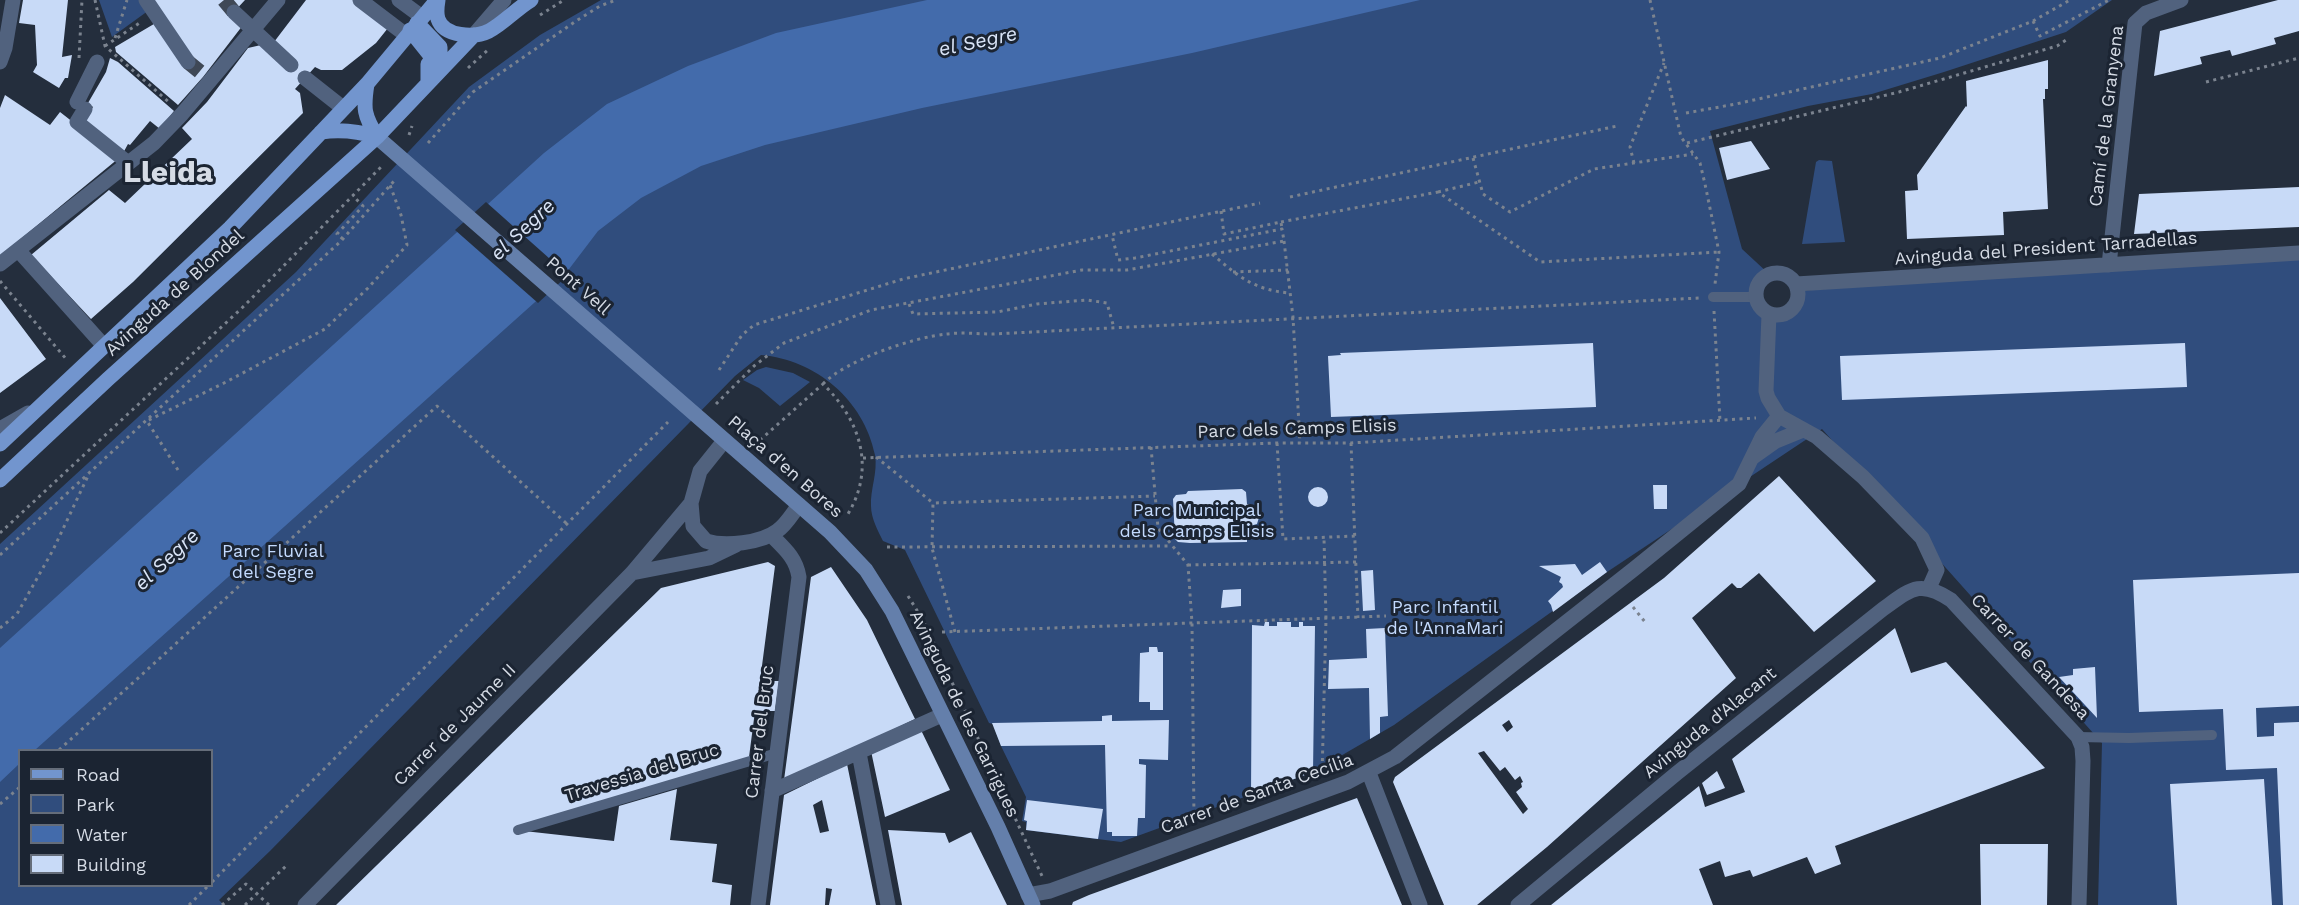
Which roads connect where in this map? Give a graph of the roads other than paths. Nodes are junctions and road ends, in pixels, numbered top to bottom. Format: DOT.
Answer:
graph roads {
  1 [pos="13,0"];
  2 [pos="146,0"];
  3 [pos="278,0"];
  4 [pos="360,0"];
  5 [pos="399,0"];
  6 [pos="438,0"];
  7 [pos="504,0"];
  8 [pos="531,0"];
  9 [pos="2181,0"];
  10 [pos="234,12"];
  11 [pos="413,26"];
  12 [pos="252,29"];
  13 [pos="474,35"];
  14 [pos="97,62"];
  15 [pos="188,62"];
  16 [pos="0,63"];
  17 [pos="436,63"];
  18 [pos="291,66"];
  19 [pos="305,78"];
  20 [pos="367,84"];
  21 [pos="343,108"];
  22 [pos="321,132"];
  23 [pos="378,137"];
  24 [pos="128,162"];
  25 [pos="18,250"];
  26 [pos="2299,254"];
  27 [pos="0,264"];
  28 [pos="2109,265"];
  29 [pos="1796,284"];
  30 [pos="1756,293"];
  31 [pos="1713,297"];
  32 [pos="1768,314"];
  33 [pos="104,346"];
  34 [pos="44,404"];
  35 [pos="1779,416"];
  36 [pos="697,417"];
  37 [pos="0,429"];
  38 [pos="1803,430"];
  39 [pos="724,441"];
  40 [pos="0,444"];
  41 [pos="1752,458"];
  42 [pos="0,480"];
  43 [pos="692,503"];
  44 [pos="799,505"];
  45 [pos="771,536"];
  46 [pos="738,544"];
  47 [pos="845,548"];
  48 [pos="632,573"];
  49 [pos="1932,589"];
  50 [pos="942,715"];
  51 [pos="2212,735"];
  52 [pos="2078,736"];
  53 [pos="777,753"];
  54 [pos="859,753"];
  55 [pos="1369,773"];
  56 [pos="772,791"];
  57 [pos="518,830"];
  58 [pos="1031,900"];
  59 [pos="305,905"];
  60 [pos="758,905"];
  61 [pos="888,905"];
  62 [pos="1420,905"];
  63 [pos="1518,905"];
  64 [pos="2079,905"];
  1 -- 16 [label="street"];
  2 -- 15 [label="street"];
  3 -- 12 [label="street"];
  4 -- 11 [label="street"];
  5 -- 11 [label="street"];
  6 -- 11 [label="main road, Avinguda de Blondel"];
  6 -- 13 [label="main road"];
  7 -- 13 [label="street"];
  8 -- 13 [label="main road"];
  9 -- 28 [label="street, Camí de la Granyena"];
  10 -- 12 [label="street"];
  11 -- 17 [label="main road"];
  11 -- 20 [label="main road, Avinguda de Blondel"];
  12 -- 18 [label="street"];
  12 -- 24 [label="street"];
  13 -- 17 [label="main road"];
  14 -- 24 [label="street"];
  17 -- 23 [label="main road, Avinguda de Blondel"];
  19 -- 21 [label="street"];
  20 -- 21 [label="main road, Avinguda de Blondel"];
  20 -- 23 [label="main road"];
  21 -- 22 [label="main road, Avinguda de Blondel"];
  22 -- 23 [label="main road"];
  22 -- 33 [label="main road, Avinguda de Blondel"];
  23 -- 36 [label="main road, Pont Vell"];
  23 -- 42 [label="main road, Avinguda de Blondel"];
  24 -- 25 [label="street"];
  25 -- 27 [label="street"];
  25 -- 33 [label="street"];
  26 -- 28 [label="street, Avinguda del President Tarradellas"];
  28 -- 29 [label="street, Avinguda del President Tarradellas"];
  29 -- 30 [label="street"];
  29 -- 32 [label="street"];
  30 -- 31 [label="lane"];
  30 -- 32 [label="street"];
  32 -- 35 [label="street"];
  33 -- 34 [label="main road, Avinguda de Blondel"];
  34 -- 37 [label="street, Avinguda de Blondel"];
  34 -- 40 [label="main road, Avinguda de Blondel"];
  35 -- 38 [label="street"];
  35 -- 41 [label="street, Carrer de Santa Cecília"];
  36 -- 39 [label="main road, Plaça d'en Bores"];
  38 -- 41 [label="street, Carrer de Santa Cecília"];
  38 -- 49 [label="street"];
  39 -- 43 [label="street, Carrer de Jaume II"];
  39 -- 44 [label="main road, Plaça d'en Bores"];
  41 -- 55 [label="street, Carrer de Santa Cecília"];
  43 -- 46 [label="street, Carrer de Jaume II"];
  43 -- 48 [label="street, Carrer de Jaume II"];
  44 -- 45 [label="street"];
  44 -- 47 [label="main road, Plaça d'en Bores"];
  45 -- 46 [label="street, Carrer de Jaume II"];
  45 -- 53 [label="street, Carrer del Bruc"];
  46 -- 48 [label="street, Carrer de Jaume II"];
  47 -- 50 [label="main road, Avinguda de les Garrigues"];
  48 -- 59 [label="street, Carrer de Jaume II"];
  49 -- 52 [label="street, Carrer de Gandesa"];
  49 -- 63 [label="street, Avinguda d'Alacant"];
  50 -- 54 [label="street"];
  50 -- 58 [label="main road, Avinguda de les Garrigues"];
  51 -- 52 [label="lane"];
  52 -- 64 [label="street, Carrer de Gandesa"];
  53 -- 56 [label="street, Carrer del Bruc"];
  53 -- 57 [label="lane, Travessia del Bruc"];
  54 -- 56 [label="street"];
  54 -- 61 [label="street"];
  55 -- 58 [label="street, Carrer de Santa Cecília"];
  55 -- 62 [label="street"];
  56 -- 60 [label="street, Carrer del Bruc"];
}
